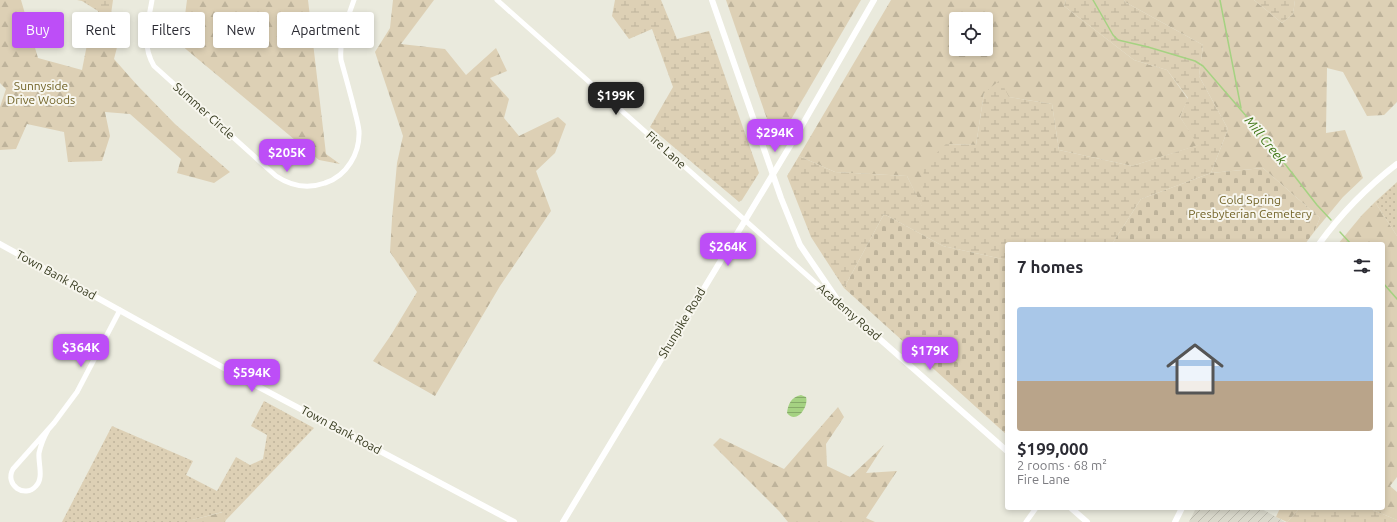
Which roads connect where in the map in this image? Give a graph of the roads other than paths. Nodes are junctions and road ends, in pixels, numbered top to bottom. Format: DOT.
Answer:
graph roads {
  1 [pos="152,0"];
  2 [pos="354,0"];
  3 [pos="497,0"];
  4 [pos="712,0"];
  5 [pos="874,0"];
  6 [pos="1397,164"];
  7 [pos="773,174"];
  8 [pos="745,220"];
  9 [pos="1321,242"];
  10 [pos="0,244"];
  11 [pos="841,305"];
  12 [pos="120,310"];
  13 [pos="48,430"];
  14 [pos="1005,449"];
  15 [pos="1035,510"];
  16 [pos="1073,510"];
  17 [pos="1181,510"];
  18 [pos="514,522"];
  19 [pos="563,522"];
  20 [pos="1026,522"];
  21 [pos="1087,522"];
  22 [pos="1175,522"];
  1 -- 2 [label="street, Summer Circle"];
  3 -- 8 [label="street, Fire Lane"];
  4 -- 7 [label="street"];
  5 -- 7 [label="street, Shunpike Road"];
  6 -- 9 [label="street"];
  7 -- 8 [label="street, Shunpike Road"];
  7 -- 11 [label="street"];
  8 -- 11 [label="street, Academy Road"];
  8 -- 19 [label="street, Shunpike Road"];
  10 -- 12 [label="street, Town Bank Road"];
  11 -- 14 [label="street, Academy Road"];
  12 -- 13 [label="street"];
  12 -- 18 [label="street, Town Bank Road"];
  13 -- 13 [label="street"];
  15 -- 20 [label="street"];
  16 -- 21 [label="street"];
  17 -- 22 [label="street"];
}
